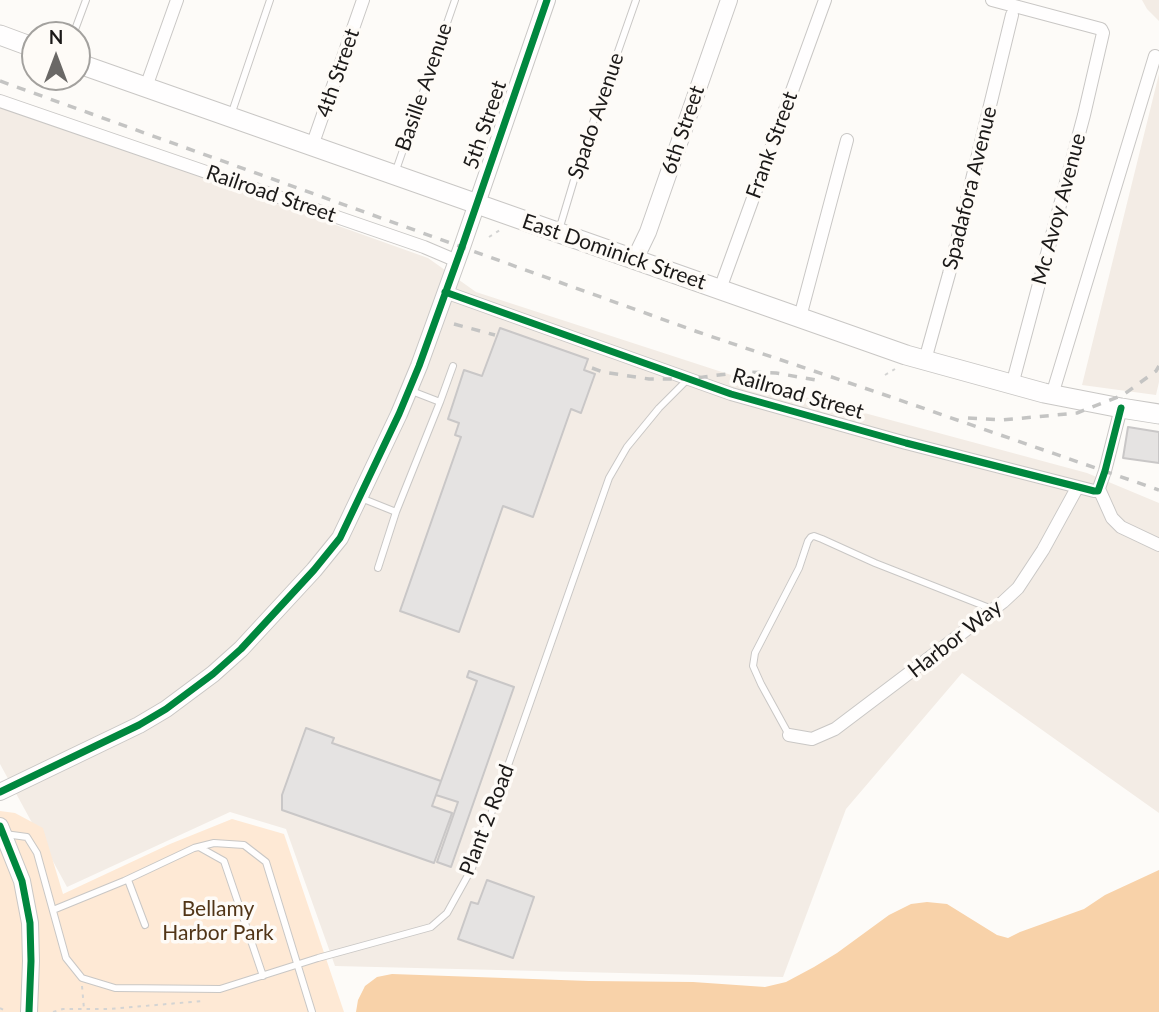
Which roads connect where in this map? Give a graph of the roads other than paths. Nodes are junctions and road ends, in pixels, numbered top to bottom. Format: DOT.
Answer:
graph roads {
  1 [pos="86,0"];
  2 [pos="177,0"];
  3 [pos="270,0"];
  4 [pos="363,0"];
  5 [pos="455,0"];
  6 [pos="547,0"];
  7 [pos="636,0"];
  8 [pos="729,0"];
  9 [pos="825,0"];
  10 [pos="992,0"];
  11 [pos="1012,15"];
  12 [pos="78,21"];
  13 [pos="0,35"];
  14 [pos="21,43"];
  15 [pos="1155,56"];
  16 [pos="91,68"];
  17 [pos="146,87"];
  18 [pos="0,101"];
  19 [pos="230,117"];
  20 [pos="847,140"];
  21 [pos="312,146"];
  22 [pos="394,174"];
  23 [pos="477,203"];
  24 [pos="559,232"];
  25 [pos="635,259"];
  26 [pos="457,261"];
  27 [pos="720,289"];
  28 [pos="445,292"];
  29 [pos="800,317"];
  30 [pos="925,360"];
  31 [pos="453,366"];
  32 [pos="688,379"];
  33 [pos="1012,385"];
  34 [pos="409,390"];
  35 [pos="1052,394"];
  36 [pos="440,402"];
  37 [pos="1121,408"];
  38 [pos="1159,414"];
  39 [pos="1077,488"];
  40 [pos="1099,489"];
  41 [pos="359,497"];
  42 [pos="396,512"];
  43 [pos="1159,545"];
  44 [pos="378,568"];
  45 [pos="994,610"];
  46 [pos="789,735"];
  47 [pos="0,792"];
  48 [pos="2,830"];
  49 [pos="199,847"];
  50 [pos="128,880"];
  51 [pos="53,909"];
  52 [pos="145,925"];
  53 [pos="298,965"];
  54 [pos="263,975"];
  55 [pos="29,1012"];
  56 [pos="313,1012"];
  1 -- 12 [label="lane"];
  2 -- 17 [label="street"];
  3 -- 19 [label="lane"];
  4 -- 21 [label="street, 4th Street"];
  5 -- 22 [label="lane, Basille Avenue"];
  6 -- 23 [label="street, 5th Street"];
  7 -- 24 [label="lane, Spado Avenue"];
  8 -- 25 [label="street, 6th Street"];
  9 -- 27 [label="street, Frank Street"];
  10 -- 33 [label="street, Mc Avoy Avenue"];
  11 -- 30 [label="street, Spadafora Avenue"];
  13 -- 14 [label="main road"];
  15 -- 35 [label="street"];
  16 -- 17 [label="main road, East Dominick Street"];
  17 -- 19 [label="main road, East Dominick Street"];
  18 -- 26 [label="street, Railroad Street"];
  19 -- 21 [label="main road, East Dominick Street"];
  20 -- 29 [label="street"];
  21 -- 22 [label="main road, East Dominick Street"];
  22 -- 23 [label="main road, East Dominick Street"];
  23 -- 24 [label="main road, East Dominick Street"];
  23 -- 26 [label="street, 5th Street"];
  24 -- 25 [label="main road, East Dominick Street"];
  25 -- 27 [label="main road, East Dominick Street"];
  26 -- 28 [label="street"];
  27 -- 29 [label="main road, East Dominick Street"];
  28 -- 32 [label="street, Railroad Street"];
  28 -- 34 [label="street"];
  29 -- 30 [label="main road, East Dominick Street"];
  30 -- 33 [label="main road, East Dominick Street"];
  31 -- 36 [label="lane"];
  32 -- 39 [label="street, Railroad Street"];
  32 -- 53 [label="lane, Plant 2 Road"];
  33 -- 35 [label="main road, East Dominick Street"];
  34 -- 36 [label="lane"];
  34 -- 41 [label="street"];
  35 -- 37 [label="main road, East Dominick Street"];
  36 -- 42 [label="lane"];
  37 -- 38 [label="main road, East Dominick Street"];
  37 -- 40 [label="street"];
  39 -- 40 [label="street, Railroad Street"];
  39 -- 45 [label="street, Harbor Way"];
  40 -- 43 [label="street"];
  41 -- 42 [label="lane"];
  41 -- 47 [label="street"];
  42 -- 44 [label="lane"];
  45 -- 46 [label="street, Harbor Way"];
  45 -- 46 [label="lane"];
  48 -- 51 [label="lane"];
  48 -- 55 [label="street"];
  49 -- 50 [label="lane"];
  49 -- 53 [label="lane"];
  49 -- 54 [label="lane"];
  50 -- 51 [label="lane"];
  50 -- 52 [label="lane"];
  51 -- 54 [label="lane, Plant 2 Road"];
  53 -- 54 [label="lane, Plant 2 Road"];
  53 -- 56 [label="lane"];
}
